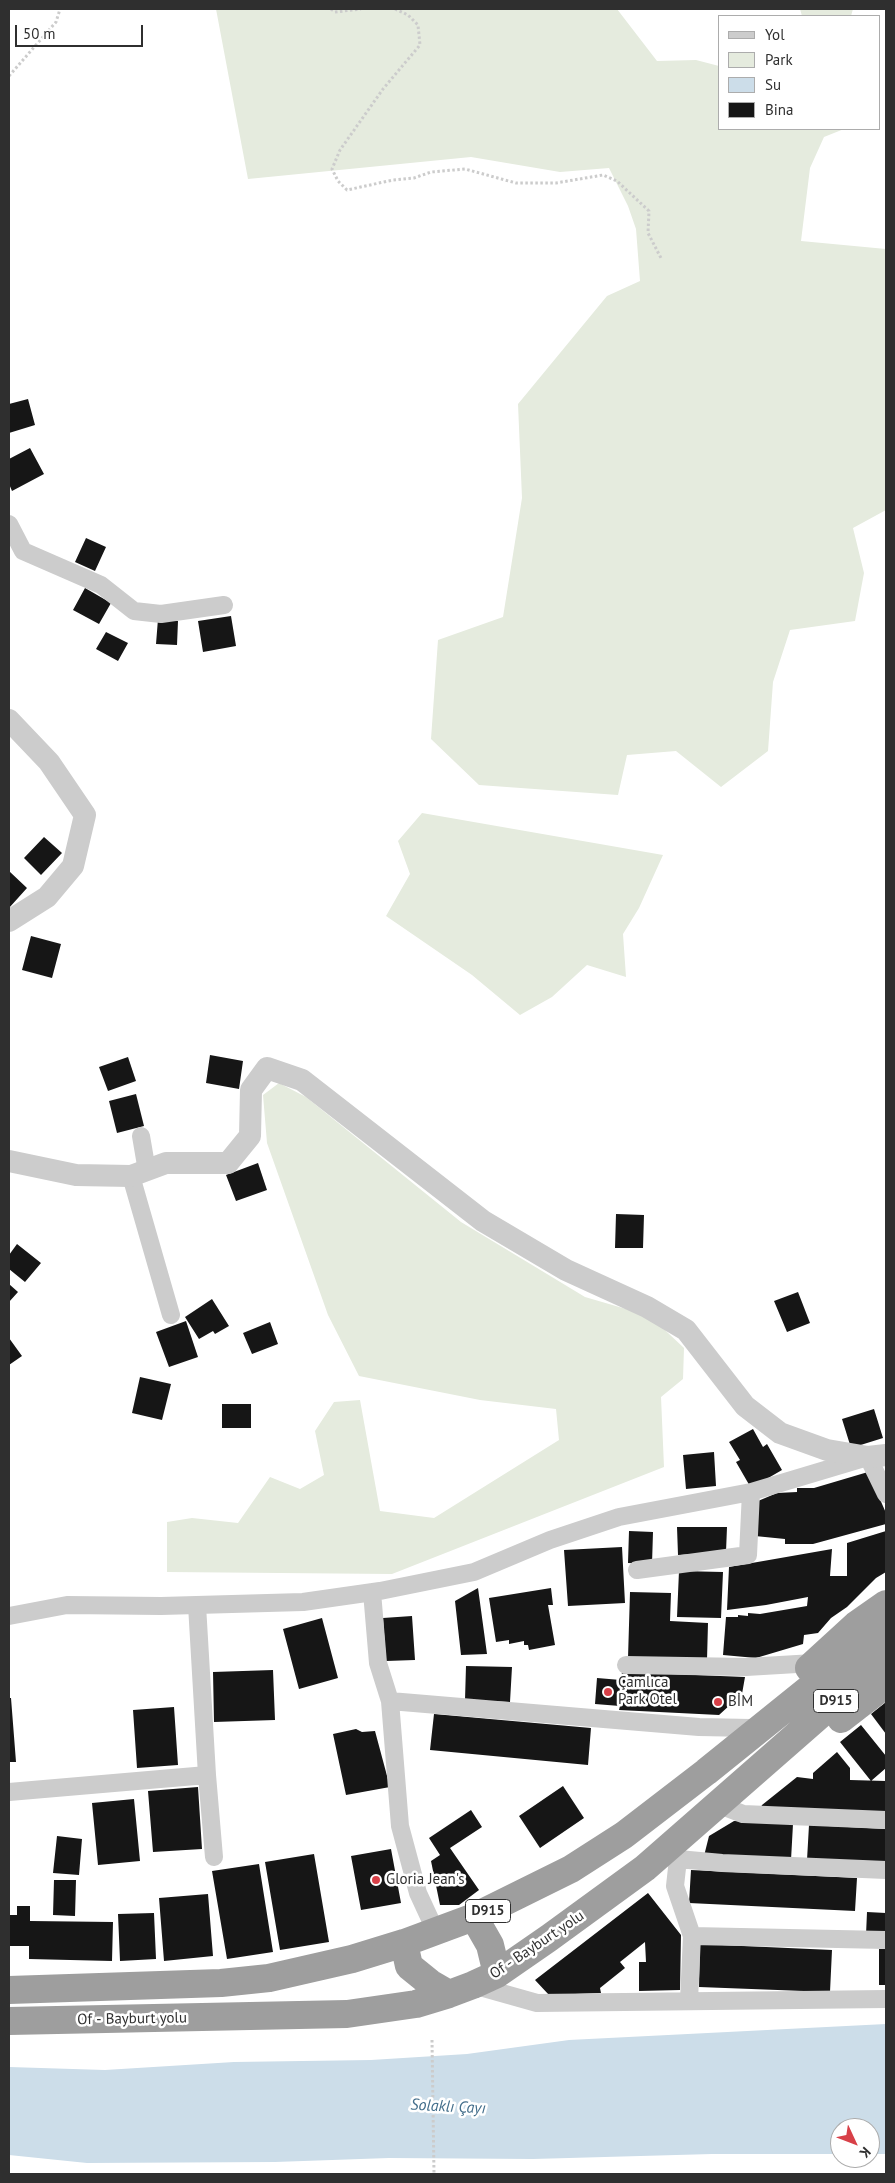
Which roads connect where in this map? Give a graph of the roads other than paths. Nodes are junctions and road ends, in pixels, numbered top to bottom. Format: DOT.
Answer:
graph roads {
  1 [pos="9,524"];
  2 [pos="224,604"];
  3 [pos="9,720"];
  4 [pos="9,921"];
  5 [pos="142,1136"];
  6 [pos="9,1161"];
  7 [pos="139,1173"];
  8 [pos="171,1315"];
  9 [pos="877,1456"];
  10 [pos="751,1492"];
  11 [pos="886,1494"];
  12 [pos="637,1570"];
  13 [pos="372,1592"];
  14 [pos="886,1604"];
  15 [pos="197,1605"];
  16 [pos="9,1616"];
  17 [pos="886,1627"];
  18 [pos="886,1657"];
  19 [pos="814,1663"];
  20 [pos="626,1665"];
  21 [pos="886,1684"];
  22 [pos="390,1701"];
  23 [pos="751,1728"];
  24 [pos="786,1745"];
  25 [pos="720,1761"];
  26 [pos="207,1775"];
  27 [pos="9,1792"];
  28 [pos="717,1804"];
  29 [pos="886,1820"];
  30 [pos="673,1853"];
  31 [pos="214,1858"];
  32 [pos="886,1870"];
  33 [pos="474,1917"];
  34 [pos="436,1932"];
  35 [pos="692,1936"];
  36 [pos="886,1940"];
  37 [pos="404,1943"];
  38 [pos="473,1984"];
  39 [pos="9,1990"];
  40 [pos="886,1999"];
  41 [pos="689,2000"];
  42 [pos="9,2021"];
  1 -- 2 [label="street"];
  3 -- 4 [label="street"];
  5 -- 7 [label="street"];
  6 -- 7 [label="street"];
  7 -- 8 [label="street"];
  7 -- 9 [label="street"];
  9 -- 10 [label="street"];
  9 -- 11 [label="street"];
  10 -- 12 [label="street"];
  10 -- 13 [label="street"];
  13 -- 15 [label="street"];
  13 -- 22 [label="street"];
  14 -- 19 [label="highway"];
  15 -- 16 [label="street"];
  15 -- 26 [label="street"];
  17 -- 25 [label="highway, D915"];
  18 -- 24 [label="highway, Of - Bayburt yolu / D915"];
  19 -- 20 [label="street"];
  19 -- 23 [label="highway"];
  21 -- 24 [label="highway"];
  22 -- 23 [label="street"];
  22 -- 34 [label="street"];
  23 -- 25 [label="highway"];
  24 -- 28 [label="highway, Of - Bayburt yolu / D915"];
  25 -- 33 [label="highway, D915"];
  26 -- 27 [label="street"];
  26 -- 31 [label="street"];
  28 -- 29 [label="street"];
  28 -- 30 [label="highway, Of - Bayburt yolu / D915"];
  30 -- 32 [label="street"];
  30 -- 35 [label="street"];
  30 -- 38 [label="highway, Of - Bayburt yolu / D915"];
  33 -- 34 [label="highway, D915"];
  33 -- 38 [label="highway"];
  34 -- 37 [label="highway, D915"];
  35 -- 36 [label="street"];
  35 -- 41 [label="street"];
  37 -- 38 [label="highway"];
  37 -- 39 [label="highway, D915"];
  38 -- 41 [label="street"];
  38 -- 42 [label="highway, Of - Bayburt yolu / D915"];
  40 -- 41 [label="street"];
}
